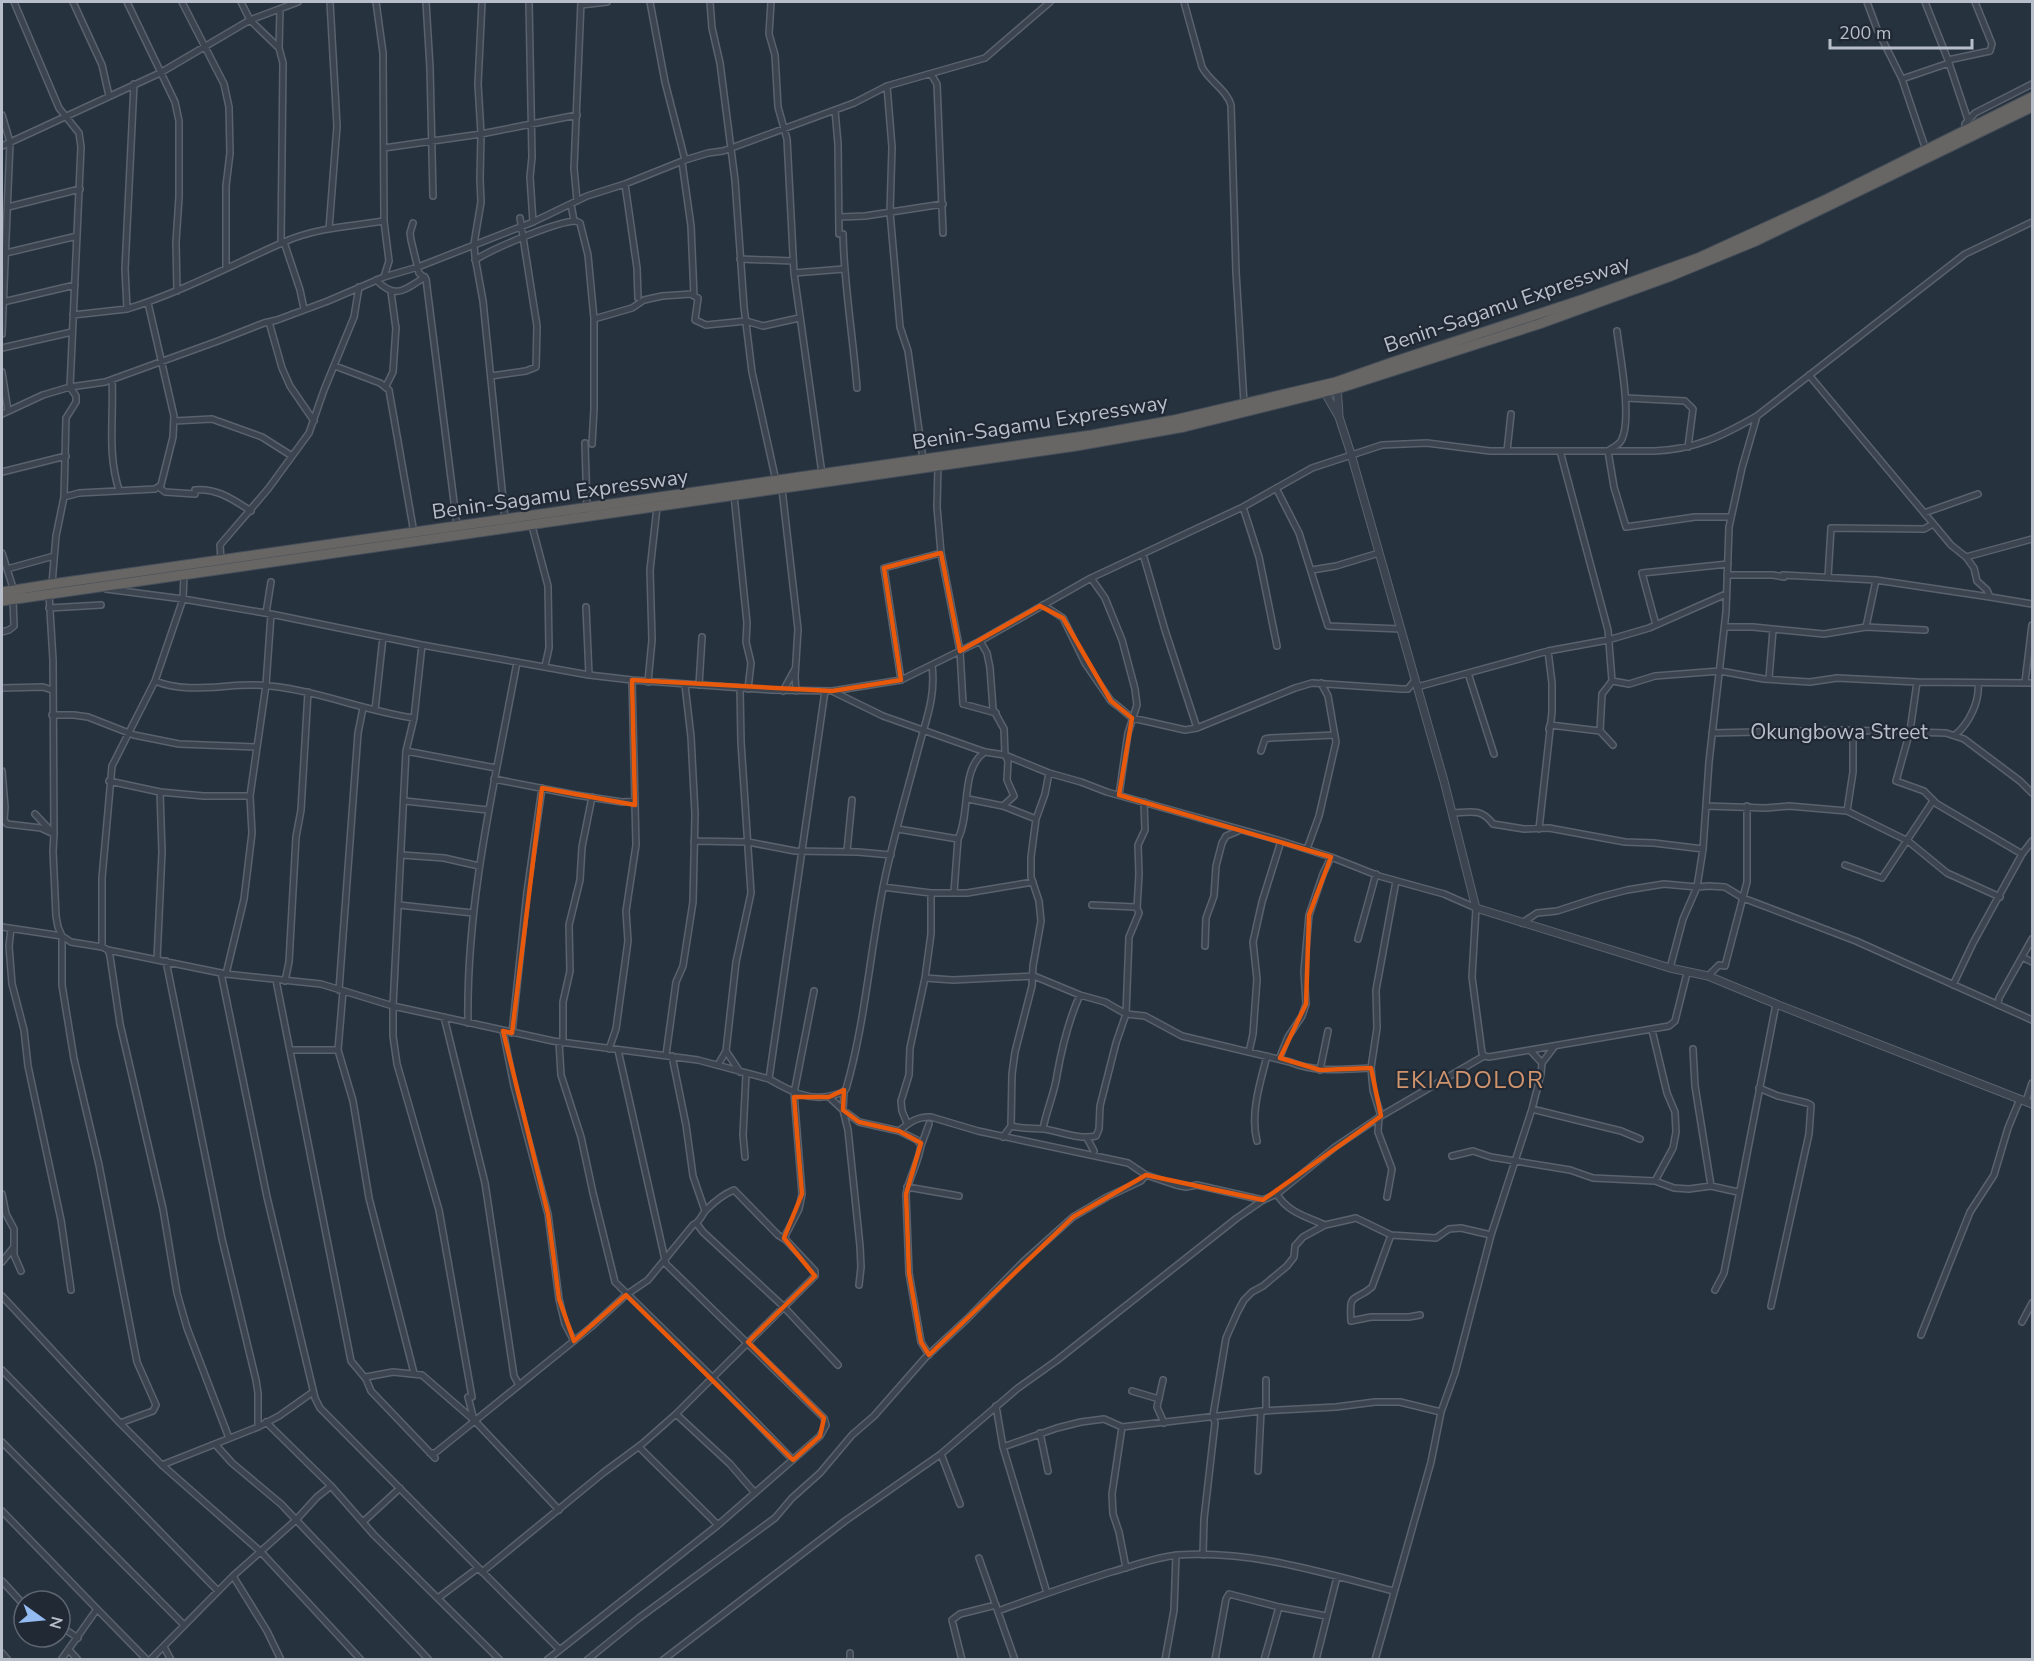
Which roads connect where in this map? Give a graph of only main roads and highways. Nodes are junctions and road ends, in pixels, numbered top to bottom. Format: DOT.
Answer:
graph roads {
  1 [pos="2032,97"];
  2 [pos="2032,107"];
  3 [pos="1337,386"];
  4 [pos="1325,388"];
  5 [pos="779,485"];
  6 [pos="2,592"];
  7 [pos="13,595"];
  8 [pos="2,601"];
  1 -- 3 [label="highway, Benin-Sagamu Expressway"];
  2 -- 3 [label="highway"];
  3 -- 4 [label="highway"];
  4 -- 5 [label="highway, Benin-Sagamu Expressway"];
  4 -- 5 [label="highway"];
  5 -- 7 [label="highway"];
  5 -- 7 [label="highway, Benin-Sagamu Expressway"];
  6 -- 7 [label="highway, Benin-Sagamu Expressway"];
  7 -- 8 [label="highway"];
}
